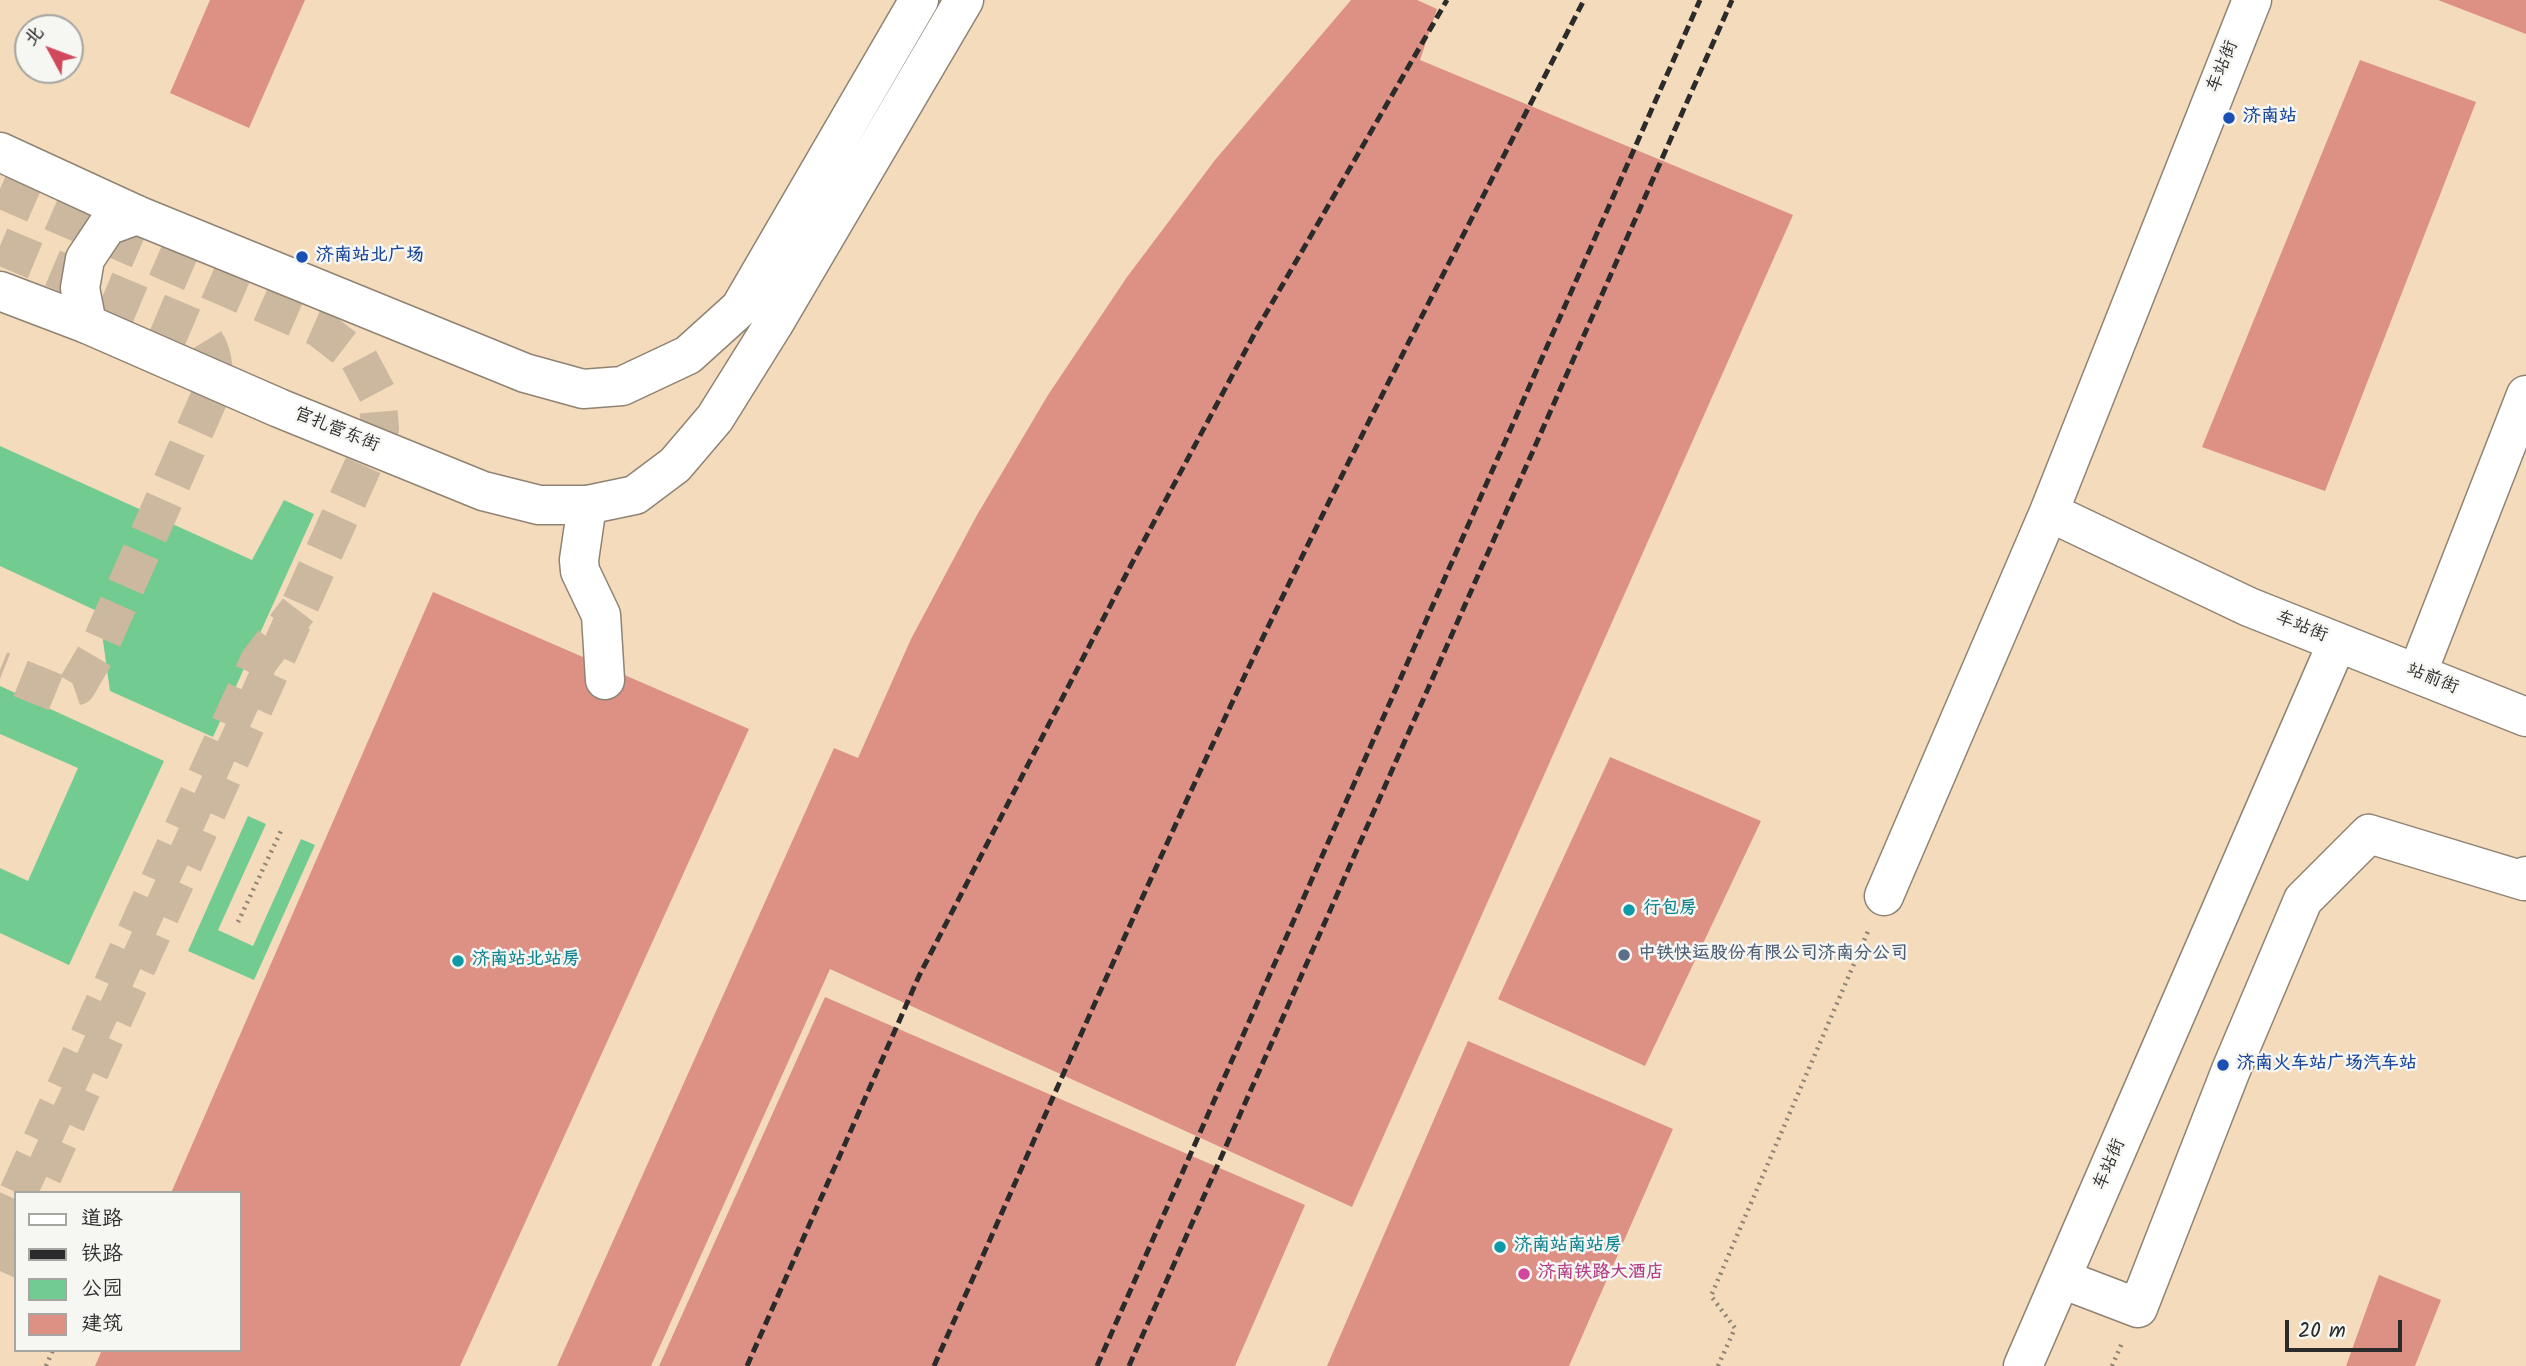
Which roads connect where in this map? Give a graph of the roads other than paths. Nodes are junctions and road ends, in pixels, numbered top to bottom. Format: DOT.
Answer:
graph roads {
  1 [pos="919,0"];
  2 [pos="964,0"];
  3 [pos="2252,0"];
  4 [pos="0,152"];
  5 [pos="137,215"];
  6 [pos="0,291"];
  7 [pos="87,324"];
  8 [pos="2526,395"];
  9 [pos="587,505"];
  10 [pos="2049,512"];
  11 [pos="2337,643"];
  12 [pos="2417,674"];
  13 [pos="605,680"];
  14 [pos="2526,717"];
  15 [pos="2526,876"];
  16 [pos="1884,896"];
  17 [pos="2062,1279"];
  18 [pos="2024,1366"];
  1 -- 5 [label="street"];
  2 -- 9 [label="street, 官扎营东街"];
  3 -- 10 [label="street, 车站街"];
  4 -- 5 [label="street"];
  5 -- 7 [label="street"];
  6 -- 7 [label="street, 官扎营东街"];
  7 -- 9 [label="street, 官扎营东街"];
  8 -- 12 [label="street"];
  9 -- 13 [label="street"];
  10 -- 11 [label="street, 车站街"];
  10 -- 16 [label="street"];
  11 -- 12 [label="street, 站前街"];
  11 -- 17 [label="street, 车站街"];
  12 -- 14 [label="street, 站前街"];
  15 -- 17 [label="street"];
  17 -- 18 [label="street, 车站街"];
}
